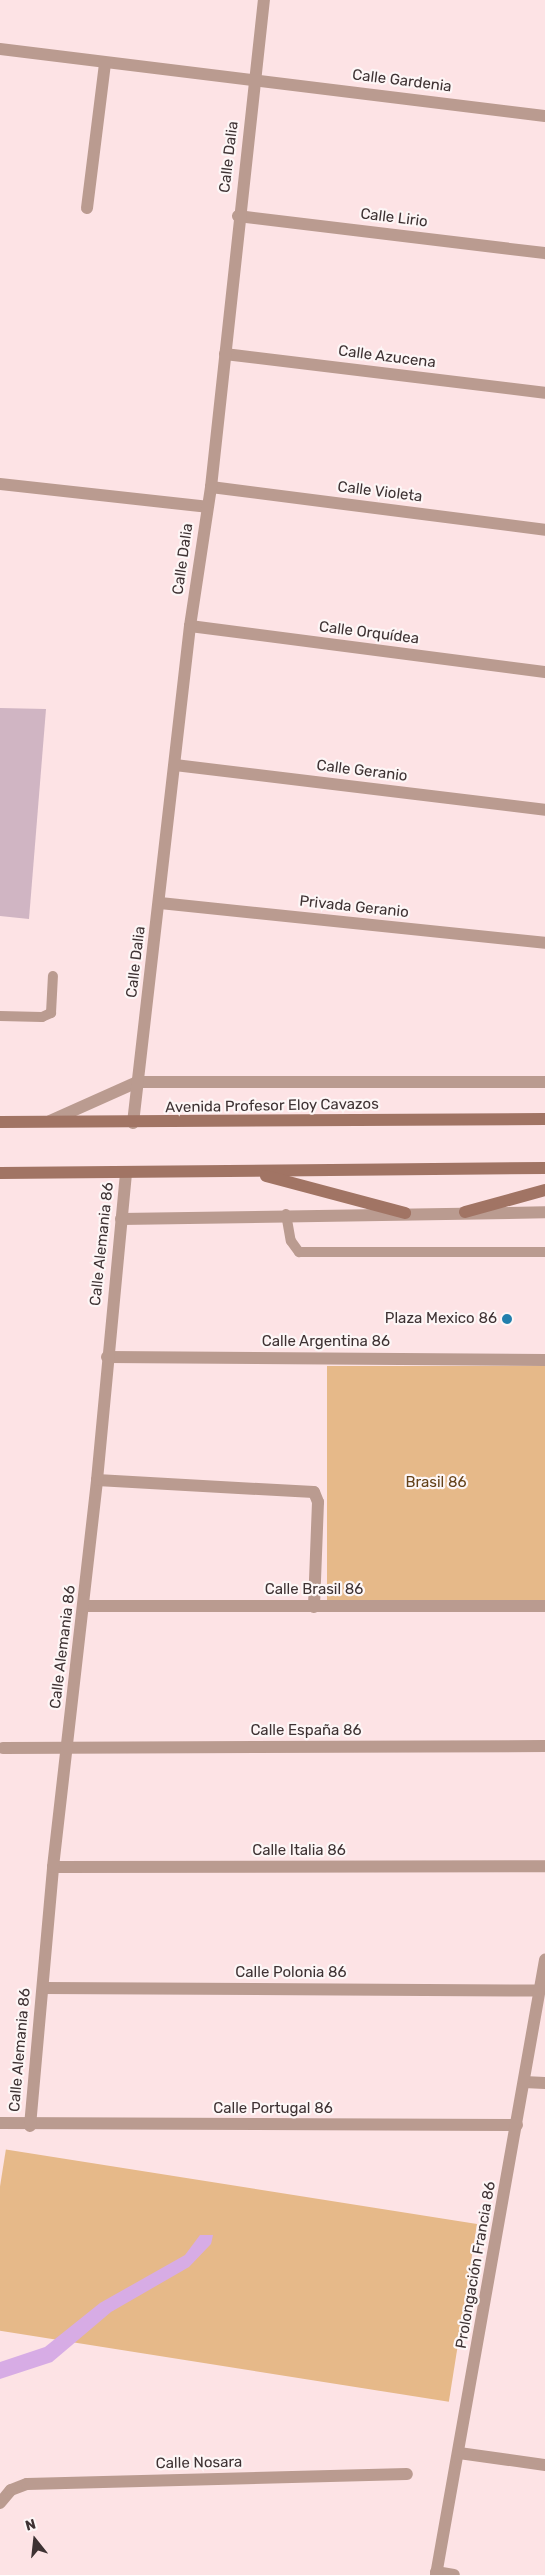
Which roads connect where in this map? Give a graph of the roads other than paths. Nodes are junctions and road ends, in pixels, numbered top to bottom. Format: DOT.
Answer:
graph roads {
  1 [pos="264,0"];
  2 [pos="0,49"];
  3 [pos="105,63"];
  4 [pos="256,78"];
  5 [pos="545,116"];
  6 [pos="87,208"];
  7 [pos="238,216"];
  8 [pos="545,253"];
  9 [pos="225,354"];
  10 [pos="545,393"];
  11 [pos="0,484"];
  12 [pos="211,487"];
  13 [pos="207,507"];
  14 [pos="545,530"];
  15 [pos="190,626"];
  16 [pos="545,672"];
  17 [pos="174,765"];
  18 [pos="545,810"];
  19 [pos="160,904"];
  20 [pos="545,943"];
  21 [pos="53,976"];
  22 [pos="0,1016"];
  23 [pos="137,1082"];
  24 [pos="545,1082"];
  25 [pos="545,1118"];
  26 [pos="50,1121"];
  27 [pos="0,1122"];
  28 [pos="133,1123"];
  29 [pos="545,1168"];
  30 [pos="126,1172"];
  31 [pos="0,1173"];
  32 [pos="254,1173"];
  33 [pos="545,1190"];
  34 [pos="466,1212"];
  35 [pos="545,1212"];
  36 [pos="405,1213"];
  37 [pos="286,1214"];
  38 [pos="121,1219"];
  39 [pos="545,1252"];
  40 [pos="107,1356"];
  41 [pos="545,1360"];
  42 [pos="97,1480"];
  43 [pos="84,1606"];
  44 [pos="545,1606"];
  45 [pos="314,1607"];
  46 [pos="545,1746"];
  47 [pos="3,1748"];
  48 [pos="67,1748"];
  49 [pos="545,1866"];
  50 [pos="53,1867"];
  51 [pos="545,1960"];
  52 [pos="43,1988"];
  53 [pos="539,1991"];
  54 [pos="524,2082"];
  55 [pos="545,2083"];
  56 [pos="0,2124"];
  57 [pos="30,2126"];
  58 [pos="517,2126"];
  59 [pos="458,2453"];
  60 [pos="545,2466"];
  61 [pos="406,2474"];
  62 [pos="0,2503"];
  63 [pos="436,2573"];
  64 [pos="454,2575"];
  1 -- 4 [label="street, Calle Dalia"];
  2 -- 3 [label="street, Calle Gardenia"];
  3 -- 4 [label="street, Calle Gardenia"];
  3 -- 6 [label="street"];
  4 -- 5 [label="street, Calle Gardenia"];
  4 -- 7 [label="street, Calle Dalia"];
  7 -- 8 [label="street, Calle Lirio"];
  7 -- 9 [label="street, Calle Dalia"];
  9 -- 10 [label="street, Calle Azucena"];
  9 -- 12 [label="street, Calle Dalia"];
  11 -- 13 [label="street"];
  12 -- 13 [label="street, Calle Dalia"];
  12 -- 14 [label="street, Calle Violeta"];
  13 -- 15 [label="street, Calle Dalia"];
  15 -- 16 [label="street, Calle Orquídea"];
  15 -- 17 [label="street, Calle Dalia"];
  17 -- 18 [label="street, Calle Geranio"];
  17 -- 19 [label="street, Calle Dalia"];
  19 -- 20 [label="street, Privada Geranio"];
  19 -- 23 [label="street, Calle Dalia"];
  21 -- 22 [label="lane"];
  23 -- 24 [label="street"];
  23 -- 26 [label="street"];
  23 -- 28 [label="street, Calle Dalia"];
  25 -- 28 [label="main road, Avenida Profesor Eloy Cavazos"];
  26 -- 27 [label="main road, Avenida Profesor Eloy Cavazos"];
  26 -- 28 [label="main road, Avenida Profesor Eloy Cavazos"];
  29 -- 32 [label="main road"];
  30 -- 31 [label="main road"];
  30 -- 32 [label="main road"];
  30 -- 38 [label="street, Calle Alemania 86"];
  32 -- 36 [label="main road"];
  33 -- 34 [label="main road"];
  34 -- 35 [label="street"];
  34 -- 36 [label="street"];
  36 -- 37 [label="street"];
  37 -- 38 [label="street"];
  37 -- 39 [label="lane"];
  38 -- 40 [label="street, Calle Alemania 86"];
  40 -- 41 [label="street, Calle Argentina 86"];
  40 -- 42 [label="street, Calle Alemania 86"];
  42 -- 43 [label="street, Calle Alemania 86"];
  42 -- 45 [label="street"];
  43 -- 45 [label="street, Calle Brasil 86"];
  43 -- 48 [label="street, Calle Alemania 86"];
  44 -- 45 [label="street, Calle Brasil 86"];
  46 -- 48 [label="street, Calle España 86"];
  47 -- 48 [label="street, Calle España 86"];
  48 -- 50 [label="street, Calle Alemania 86"];
  49 -- 50 [label="street, Calle Italia 86"];
  50 -- 52 [label="street, Calle Alemania 86"];
  51 -- 53 [label="street, Prolongación Francia 86"];
  52 -- 53 [label="street, Calle Polonia 86"];
  52 -- 57 [label="street, Calle Alemania 86"];
  53 -- 54 [label="street, Prolongación Francia 86"];
  54 -- 55 [label="street"];
  54 -- 58 [label="street, Prolongación Francia 86"];
  56 -- 57 [label="street, Calle Portugal 86"];
  57 -- 58 [label="street, Calle Portugal 86"];
  58 -- 59 [label="street, Prolongación Francia 86"];
  59 -- 60 [label="street"];
  59 -- 63 [label="street, Prolongación Francia 86"];
  61 -- 62 [label="street, Calle Nosara"];
  63 -- 64 [label="street"];
}
